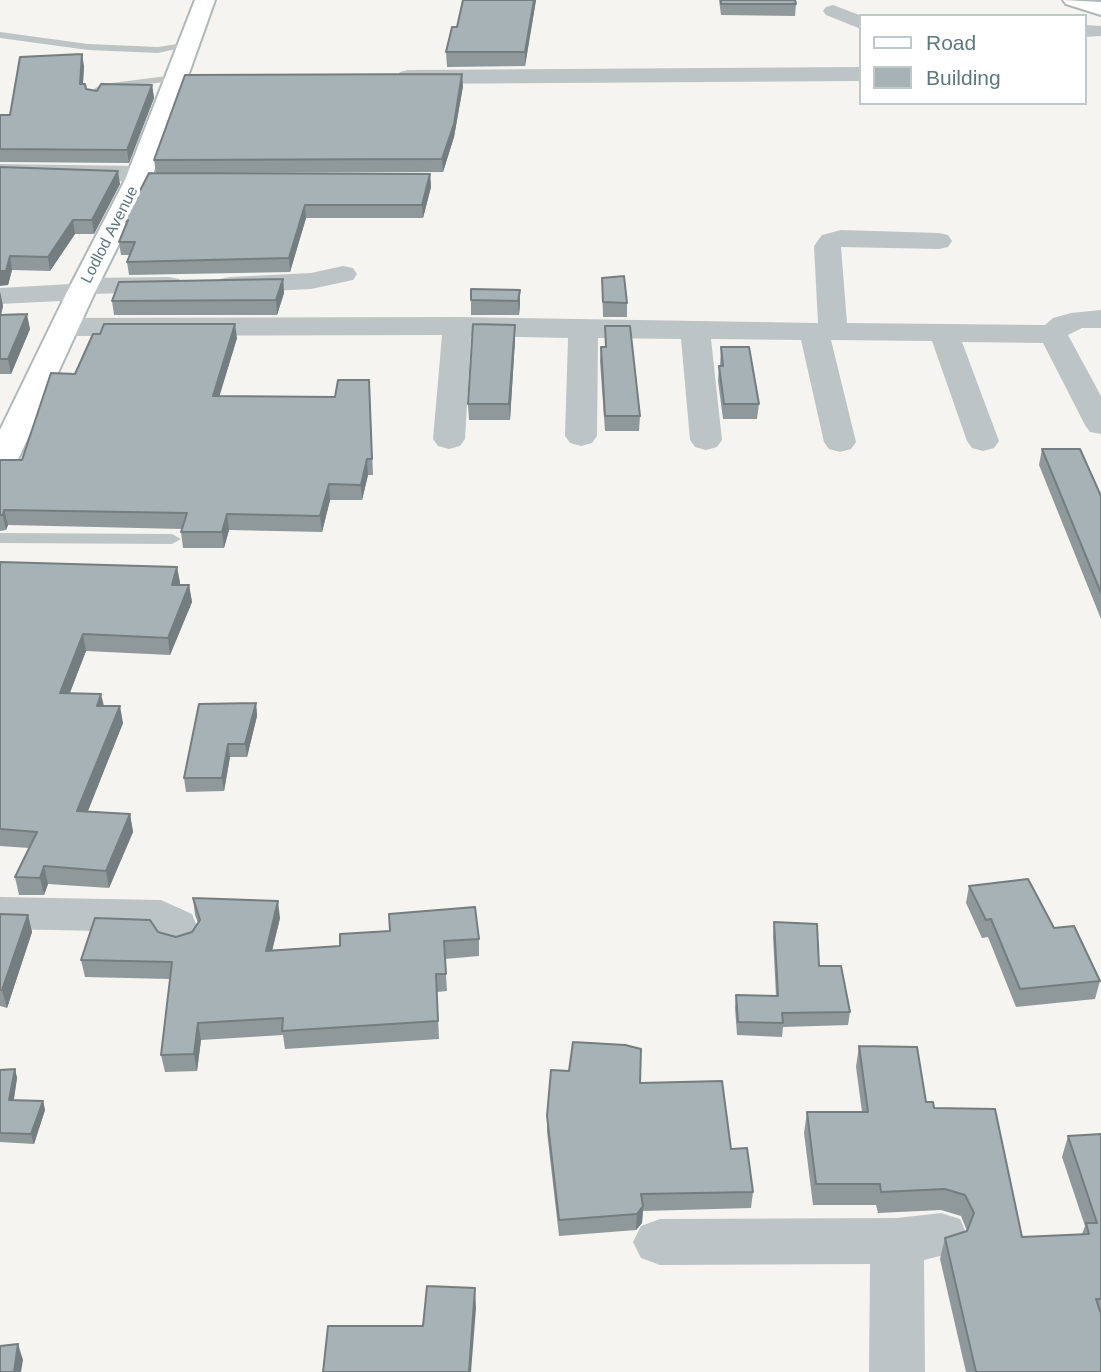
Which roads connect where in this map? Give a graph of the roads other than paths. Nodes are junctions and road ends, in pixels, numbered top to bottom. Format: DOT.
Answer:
graph roads {
  1 [pos="205,0"];
  2 [pos="1073,0"];
  3 [pos="1101,9"];
  4 [pos="833,11"];
  5 [pos="860,23"];
  6 [pos="0,35"];
  7 [pos="190,45"];
  8 [pos="860,74"];
  9 [pos="385,77"];
  10 [pos="176,78"];
  11 [pos="203,78"];
  12 [pos="94,99"];
  13 [pos="0,171"];
  14 [pos="143,178"];
  15 [pos="939,241"];
  16 [pos="343,274"];
  17 [pos="83,289"];
  18 [pos="0,296"];
  19 [pos="1101,319"];
  20 [pos="583,329"];
  21 [pos="456,330"];
  22 [pos="695,330"];
  23 [pos="64,331"];
  24 [pos="824,331"];
  25 [pos="944,333"];
  26 [pos="1053,334"];
  27 [pos="1088,380"];
  28 [pos="1101,425"];
  29 [pos="581,436"];
  30 [pos="449,439"];
  31 [pos="706,440"];
  32 [pos="983,441"];
  33 [pos="840,442"];
  34 [pos="0,464"];
  35 [pos="0,538"];
  36 [pos="172,539"];
  37 [pos="0,913"];
  38 [pos="178,936"];
  39 [pos="660,1242"];
  40 [pos="897,1372"];
  1 -- 7 [label="main road, Lodlod Avenue"];
  2 -- 3 [label="main road"];
  4 -- 5 [label="street"];
  6 -- 7 [label="lane"];
  7 -- 10 [label="main road, Lodlod Avenue"];
  8 -- 9 [label="street"];
  10 -- 11 [label="street"];
  10 -- 12 [label="lane"];
  10 -- 14 [label="main road, Lodlod Avenue"];
  13 -- 14 [label="street"];
  14 -- 17 [label="main road, Lodlod Avenue"];
  15 -- 24 [label="street"];
  16 -- 17 [label="street"];
  17 -- 18 [label="street"];
  17 -- 23 [label="main road, Lodlod Avenue"];
  19 -- 26 [label="street"];
  20 -- 21 [label="street"];
  20 -- 22 [label="street"];
  20 -- 29 [label="street"];
  21 -- 23 [label="street"];
  21 -- 30 [label="street"];
  22 -- 24 [label="street"];
  22 -- 31 [label="street"];
  23 -- 34 [label="main road, Lodlod Avenue"];
  24 -- 25 [label="street"];
  24 -- 33 [label="street"];
  25 -- 26 [label="street"];
  25 -- 32 [label="street"];
  26 -- 27 [label="street"];
  27 -- 28 [label="street"];
  35 -- 36 [label="lane"];
  37 -- 38 [label="street"];
  39 -- 40 [label="street"];
}
